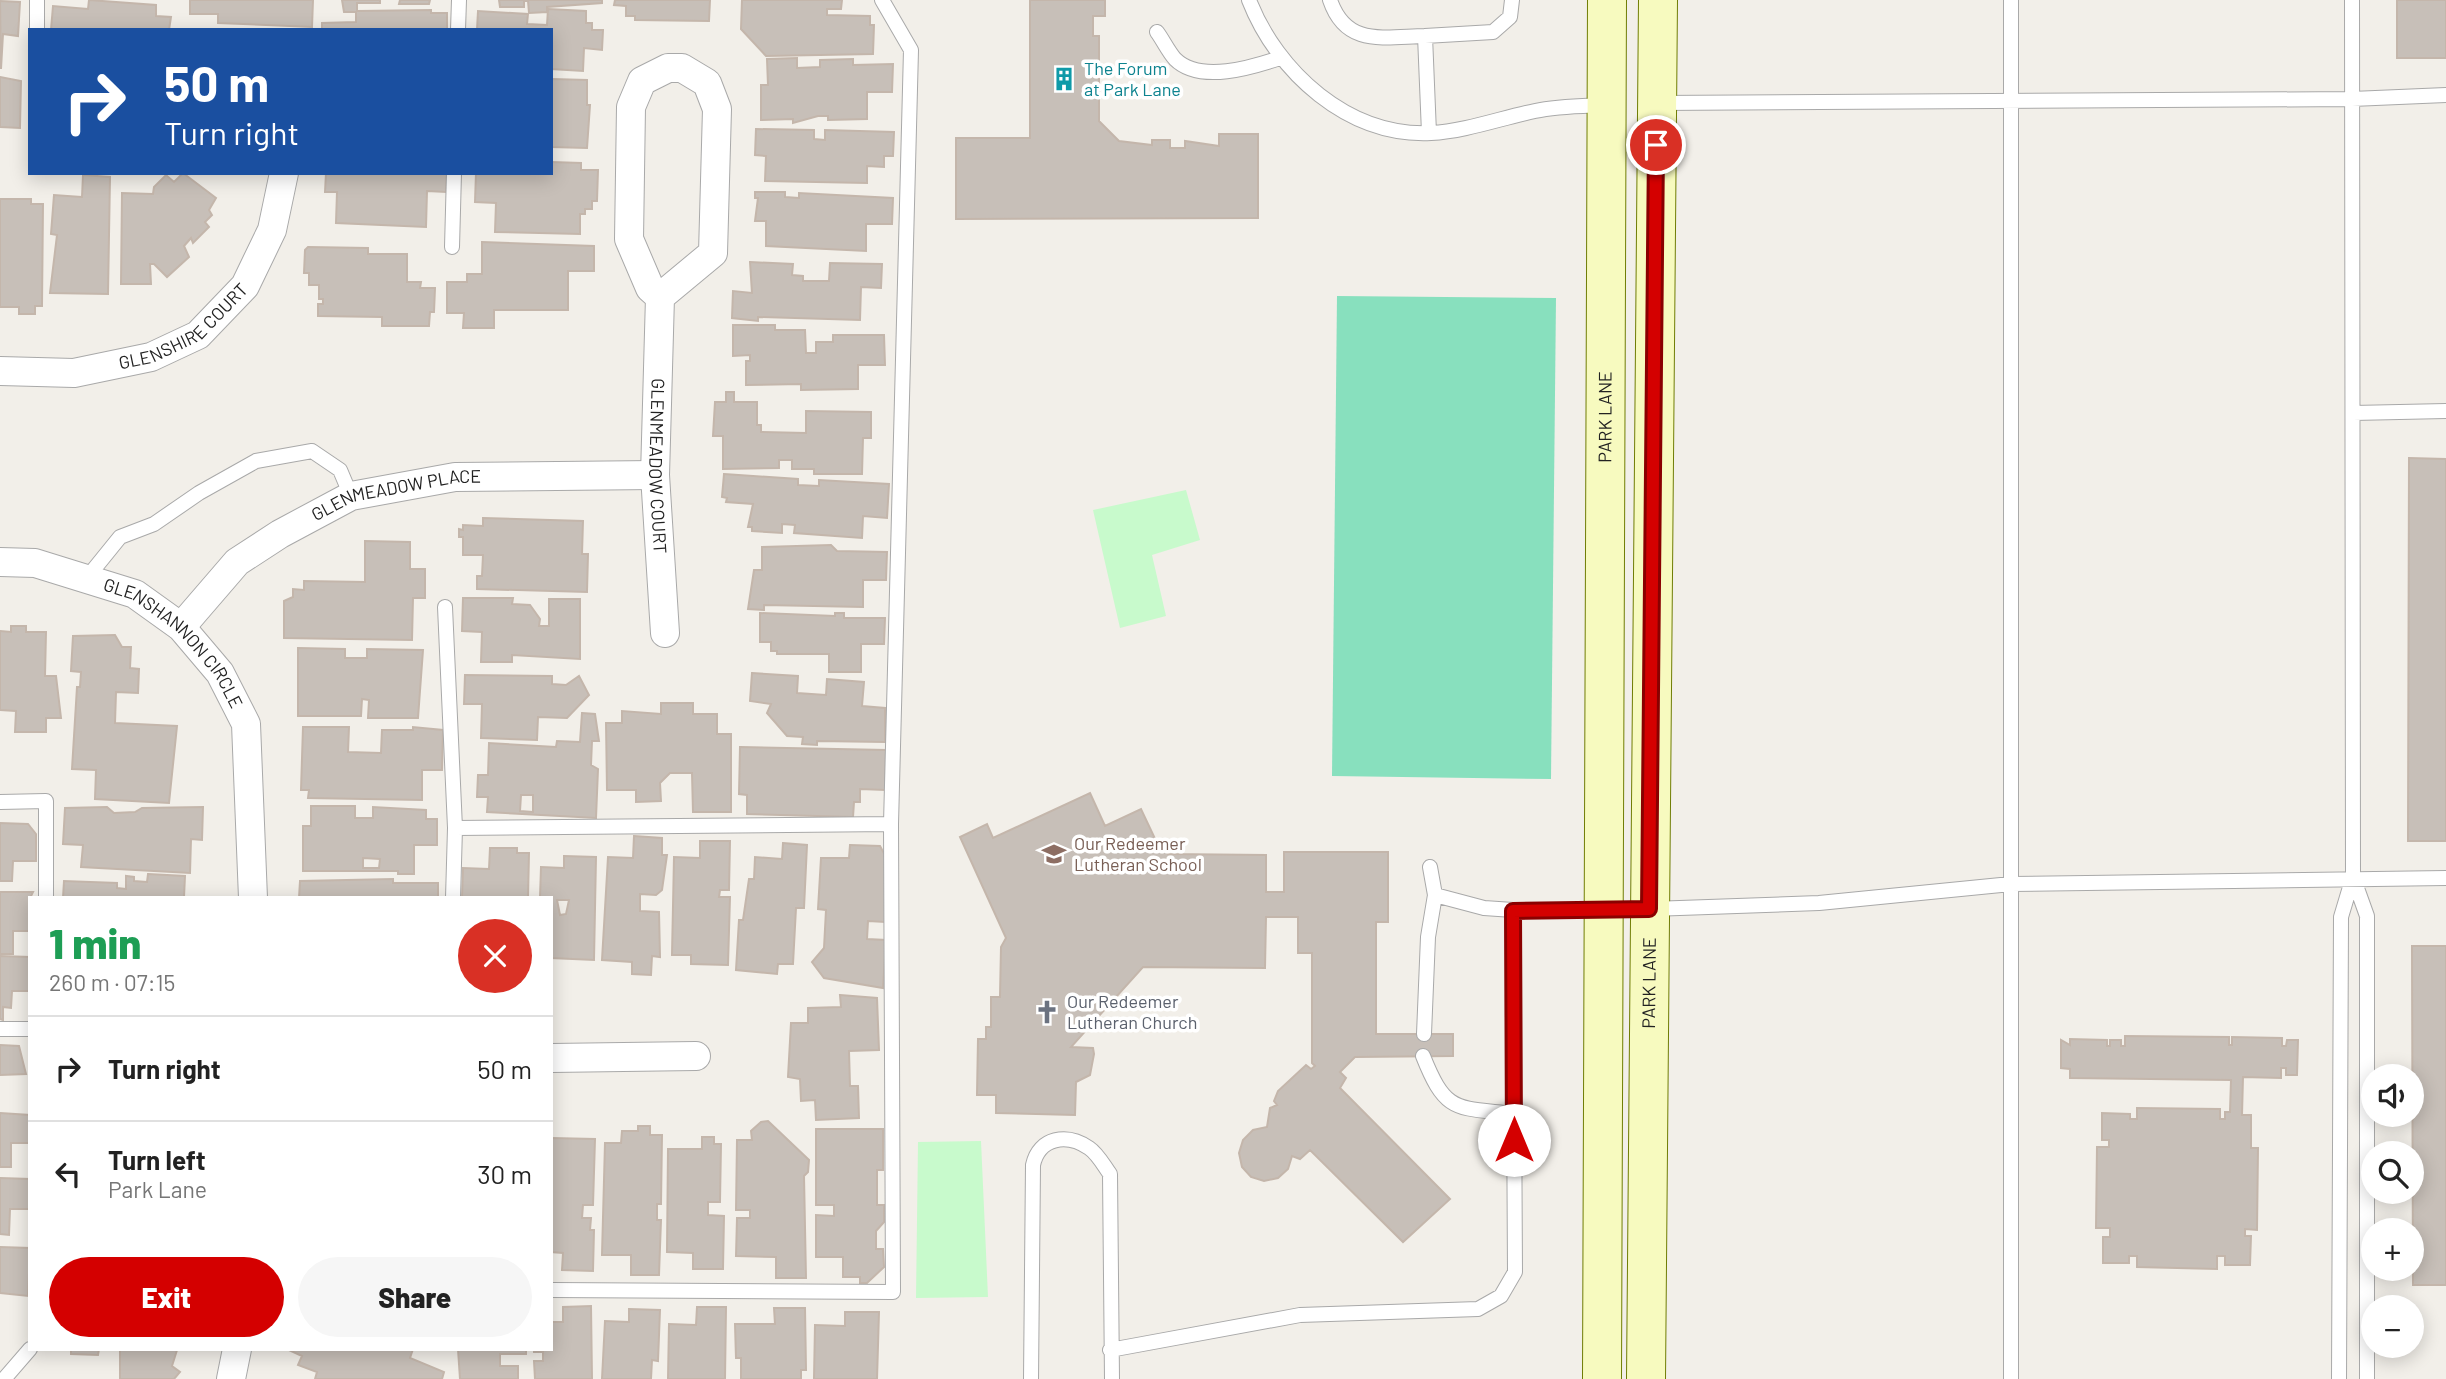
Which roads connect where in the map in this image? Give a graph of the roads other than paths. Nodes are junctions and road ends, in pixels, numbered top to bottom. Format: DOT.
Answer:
graph roads {
  1 [pos="37,0"];
  2 [pos="459,0"];
  3 [pos="882,0"];
  4 [pos="1249,0"];
  5 [pos="1331,0"];
  6 [pos="1512,0"];
  7 [pos="1607,0"];
  8 [pos="1658,0"];
  9 [pos="2011,0"];
  10 [pos="2352,0"];
  11 [pos="37,28"];
  12 [pos="458,28"];
  13 [pos="1157,32"];
  14 [pos="1424,36"];
  15 [pos="1280,58"];
  16 [pos="2446,95"];
  17 [pos="2352,99"];
  18 [pos="2011,101"];
  19 [pos="1657,103"];
  20 [pos="1607,104"];
  21 [pos="1429,133"];
  22 [pos="284,175"];
  23 [pos="454,175"];
  24 [pos="452,247"];
  25 [pos="660,298"];
  26 [pos="0,371"];
  27 [pos="2446,411"];
  28 [pos="2353,413"];
  29 [pos="656,475"];
  30 [pos="351,496"];
  31 [pos="0,562"];
  32 [pos="86,579"];
  33 [pos="445,607"];
  34 [pos="181,627"];
  35 [pos="665,633"];
  36 [pos="0,802"];
  37 [pos="891,824"];
  38 [pos="455,828"];
  39 [pos="1430,867"];
  40 [pos="2353,877"];
  41 [pos="2446,878"];
  42 [pos="2011,884"];
  43 [pos="1435,895"];
  44 [pos="46,896"];
  45 [pos="253,896"];
  46 [pos="453,896"];
  47 [pos="1649,909"];
  48 [pos="1605,910"];
  49 [pos="1513,911"];
  50 [pos="0,1029"];
  51 [pos="28,1029"];
  52 [pos="1424,1034"];
  53 [pos="696,1056"];
  54 [pos="1423,1056"];
  55 [pos="553,1058"];
  56 [pos="1514,1114"];
  57 [pos="553,1290"];
  58 [pos="1110,1350"];
  59 [pos="28,1351"];
  60 [pos="237,1351"];
  61 [pos="4,1379"];
  62 [pos="231,1379"];
  63 [pos="1031,1379"];
  64 [pos="1112,1379"];
  65 [pos="1602,1379"];
  66 [pos="1646,1379"];
  67 [pos="2011,1379"];
  68 [pos="2339,1379"];
  69 [pos="2367,1379"];
  1 -- 11 [label="lane"];
  2 -- 12 [label="lane"];
  3 -- 37 [label="lane"];
  4 -- 15 [label="lane"];
  5 -- 14 [label="lane"];
  6 -- 14 [label="lane"];
  7 -- 20 [label="main road, PARK LANE"];
  8 -- 19 [label="main road, PARK LANE"];
  9 -- 18 [label="lane"];
  10 -- 17 [label="lane"];
  13 -- 15 [label="lane"];
  14 -- 21 [label="lane"];
  15 -- 21 [label="lane"];
  16 -- 17 [label="lane"];
  17 -- 18 [label="lane"];
  17 -- 28 [label="lane"];
  18 -- 19 [label="lane"];
  18 -- 42 [label="lane"];
  19 -- 20 [label="main road"];
  19 -- 47 [label="main road, PARK LANE"];
  20 -- 21 [label="lane"];
  20 -- 48 [label="main road, PARK LANE"];
  22 -- 26 [label="street, GLENSHIRE COURT"];
  23 -- 24 [label="lane"];
  25 -- 25 [label="street"];
  25 -- 29 [label="street, GLENMEADOW COURT"];
  27 -- 28 [label="lane"];
  28 -- 40 [label="lane"];
  29 -- 30 [label="street, GLENMEADOW PLACE"];
  29 -- 35 [label="street, GLENMEADOW COURT"];
  30 -- 32 [label="lane"];
  30 -- 34 [label="street, GLENMEADOW PLACE"];
  31 -- 32 [label="street, GLENSHANNON CIRCLE"];
  32 -- 34 [label="street, GLENSHANNON CIRCLE"];
  33 -- 38 [label="lane"];
  34 -- 45 [label="street, GLENSHANNON CIRCLE"];
  36 -- 44 [label="lane"];
  37 -- 38 [label="lane"];
  37 -- 57 [label="lane"];
  38 -- 46 [label="lane"];
  39 -- 43 [label="lane"];
  40 -- 41 [label="lane"];
  40 -- 42 [label="lane"];
  40 -- 68 [label="lane"];
  40 -- 69 [label="lane"];
  42 -- 47 [label="lane"];
  42 -- 67 [label="lane"];
  43 -- 49 [label="lane"];
  43 -- 52 [label="lane"];
  47 -- 48 [label="main road"];
  47 -- 66 [label="main road, PARK LANE"];
  48 -- 49 [label="lane"];
  48 -- 65 [label="main road, PARK LANE"];
  49 -- 56 [label="lane"];
  50 -- 51 [label="lane"];
  53 -- 55 [label="street"];
  54 -- 56 [label="lane"];
  56 -- 58 [label="lane"];
  58 -- 63 [label="lane"];
  58 -- 64 [label="lane"];
  59 -- 61 [label="lane"];
  60 -- 62 [label="street"];
}
